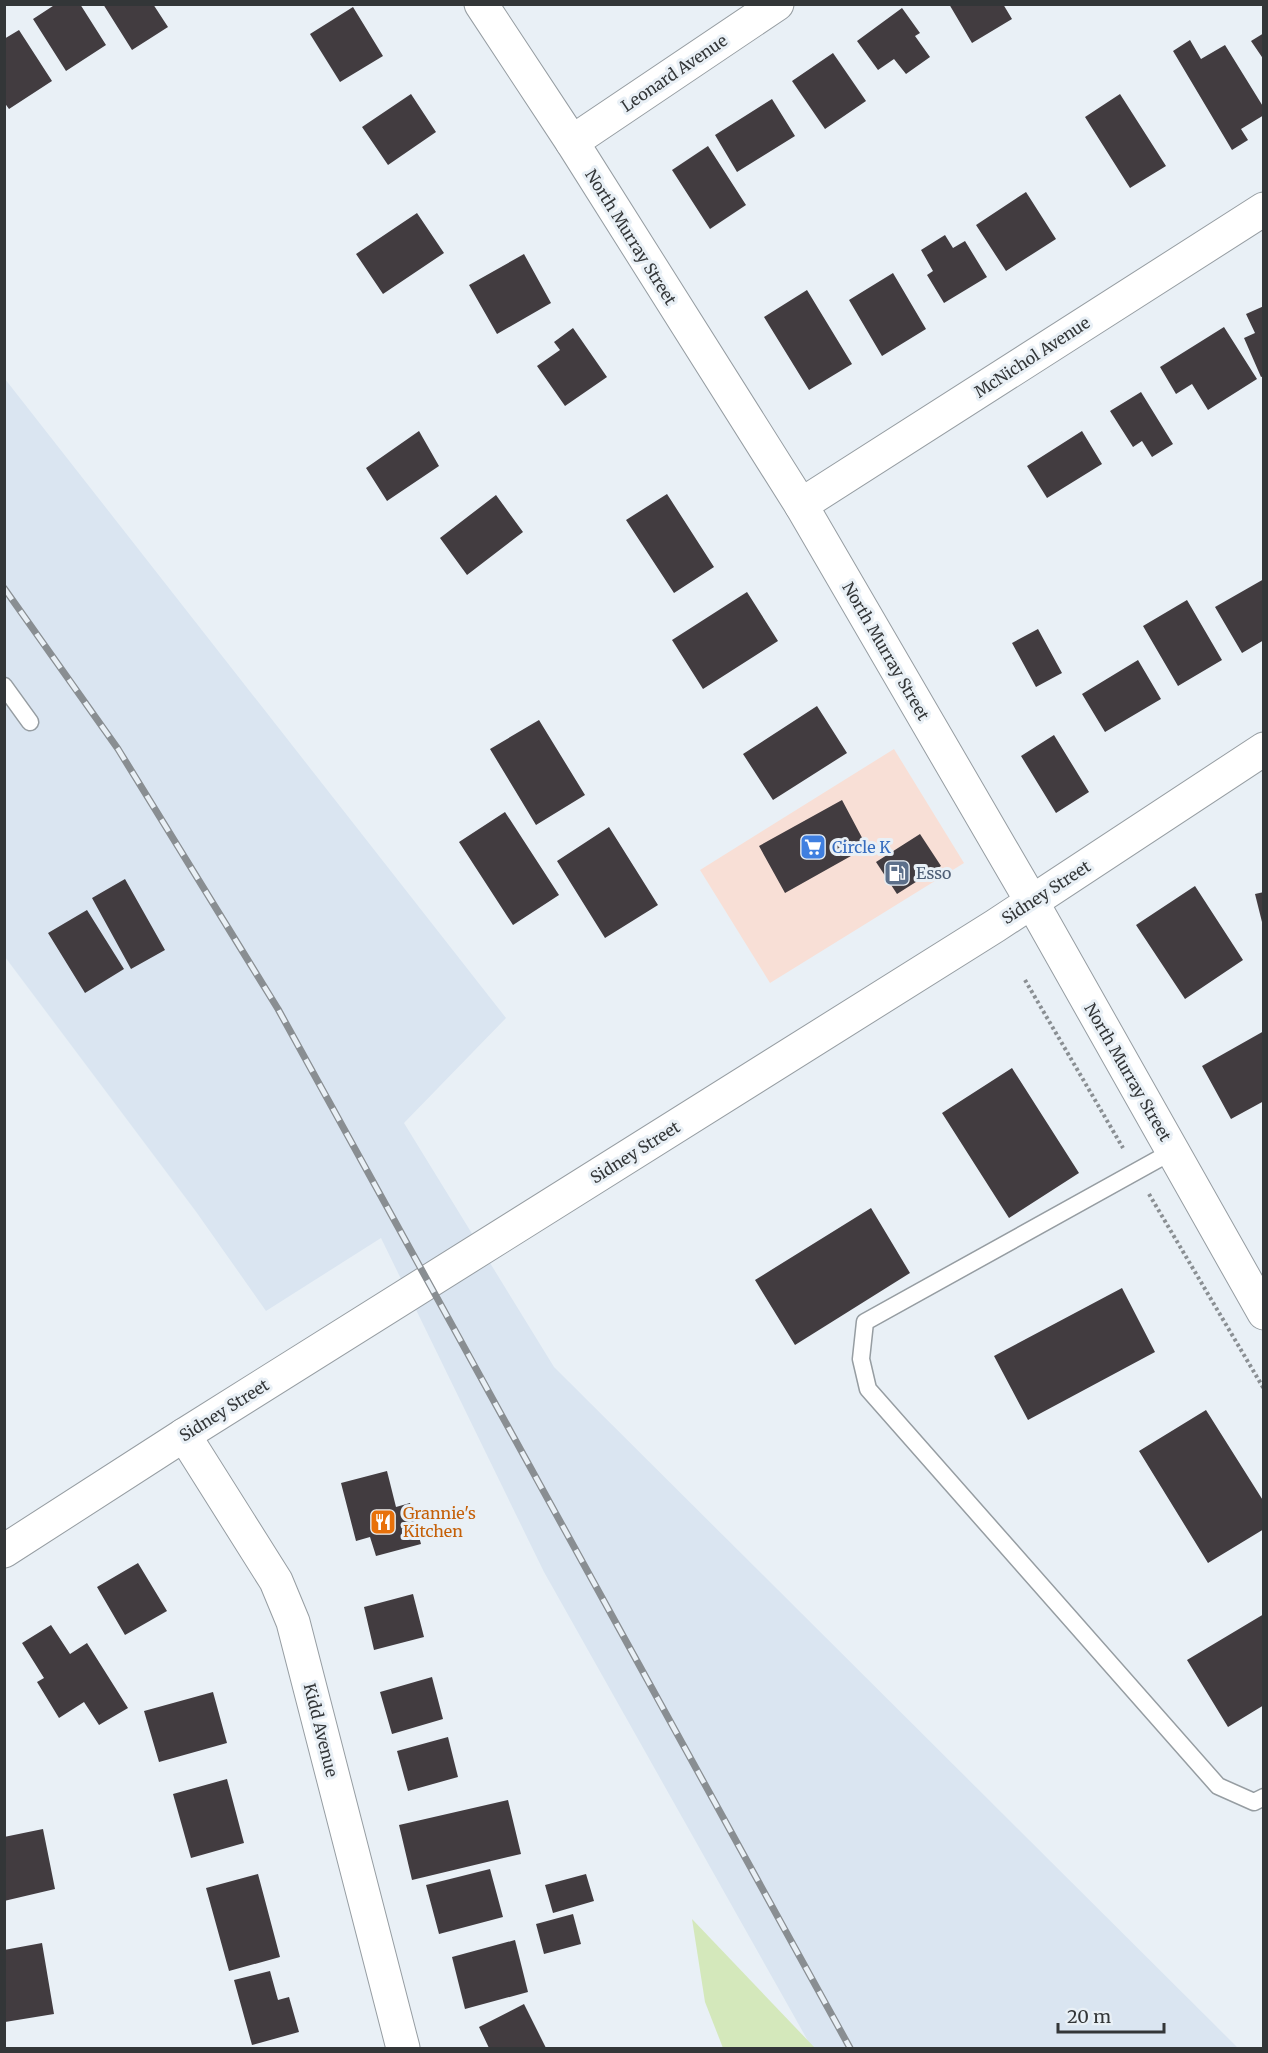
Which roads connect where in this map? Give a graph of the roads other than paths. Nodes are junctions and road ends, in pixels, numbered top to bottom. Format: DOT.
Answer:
graph roads {
  1 [pos="481,4"];
  2 [pos="777,4"];
  3 [pos="572,142"];
  4 [pos="1263,209"];
  5 [pos="801,505"];
  6 [pos="4,686"];
  7 [pos="30,722"];
  8 [pos="1263,749"];
  9 [pos="1032,902"];
  10 [pos="1173,1151"];
  11 [pos="1263,1313"];
  12 [pos="184,1435"];
  13 [pos="4,1551"];
  14 [pos="1263,1797"];
  15 [pos="403,2049"];
  1 -- 3 [label="street, North Murray Street"];
  2 -- 3 [label="street, Leonard Avenue"];
  3 -- 5 [label="street, North Murray Street"];
  4 -- 5 [label="street, McNichol Avenue"];
  5 -- 9 [label="street, North Murray Street"];
  6 -- 7 [label="lane"];
  8 -- 9 [label="street, Sidney Street"];
  9 -- 10 [label="street, North Murray Street"];
  9 -- 12 [label="street, Sidney Street"];
  10 -- 11 [label="street, North Murray Street"];
  10 -- 14 [label="lane"];
  12 -- 13 [label="street, Sidney Street"];
  12 -- 15 [label="street, Kidd Avenue"];
}
